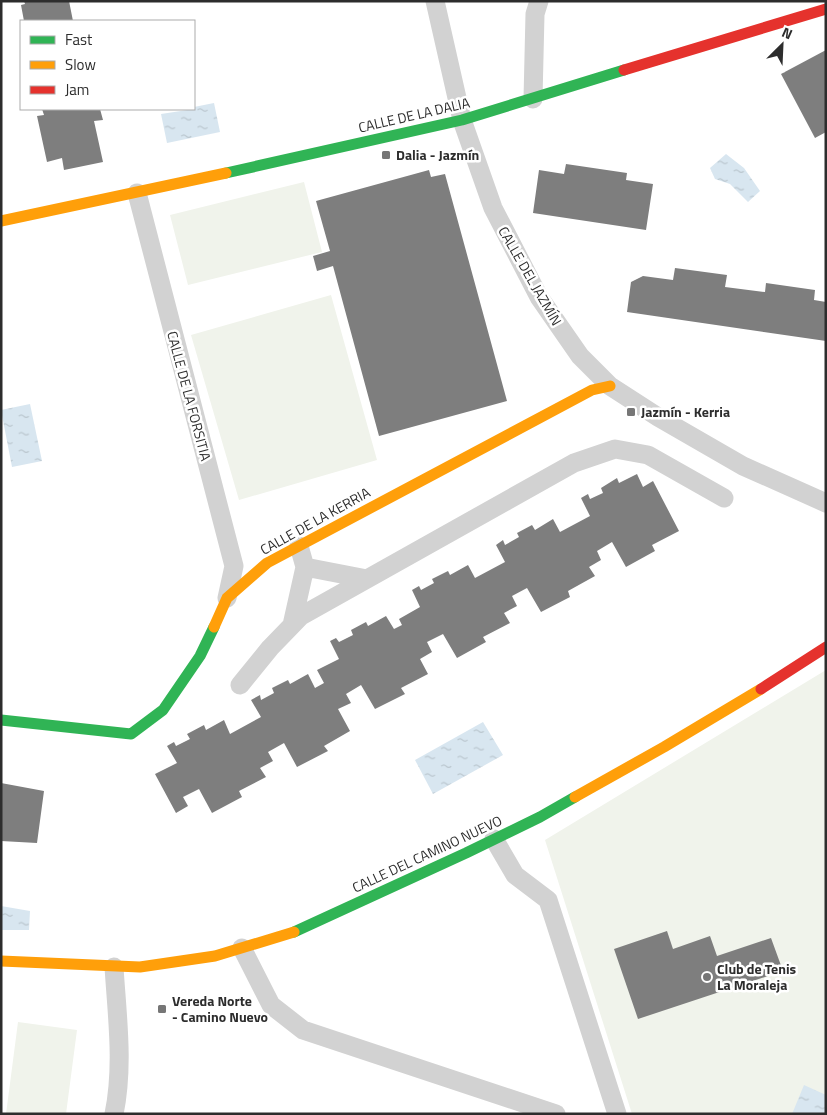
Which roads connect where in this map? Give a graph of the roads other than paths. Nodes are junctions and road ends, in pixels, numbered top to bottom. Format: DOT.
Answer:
graph roads {
  1 [pos="435,1"];
  2 [pos="539,1"];
  3 [pos="826,9"];
  4 [pos="533,99"];
  5 [pos="462,120"];
  6 [pos="137,194"];
  7 [pos="1,221"];
  8 [pos="610,386"];
  9 [pos="724,498"];
  10 [pos="826,503"];
  11 [pos="299,546"];
  12 [pos="305,567"];
  13 [pos="367,580"];
  14 [pos="227,598"];
  15 [pos="292,625"];
  16 [pos="826,648"];
  17 [pos="240,685"];
  18 [pos="1,720"];
  19 [pos="494,839"];
  20 [pos="242,948"];
  21 [pos="1,961"];
  22 [pos="114,967"];
  23 [pos="114,1114"];
  24 [pos="556,1114"];
  25 [pos="618,1114"];
  1 -- 5 [label="street, CALLE DEL JAZMÍN"];
  2 -- 4 [label="street"];
  3 -- 4 [label="street, CALLE DE LA DALIA"];
  4 -- 5 [label="street, CALLE DE LA DALIA"];
  5 -- 6 [label="street, CALLE DE LA DALIA"];
  5 -- 8 [label="street, CALLE DEL JAZMÍN"];
  6 -- 7 [label="street, CALLE DE LA DALIA"];
  6 -- 14 [label="street, CALLE DE LA FORSITIA"];
  8 -- 10 [label="street, CALLE DEL JAZMÍN"];
  8 -- 11 [label="street, CALLE DE LA KERRIA"];
  9 -- 13 [label="street"];
  11 -- 12 [label="street"];
  11 -- 14 [label="street, CALLE DE LA KERRIA"];
  12 -- 13 [label="street"];
  12 -- 15 [label="street"];
  13 -- 15 [label="street"];
  14 -- 18 [label="street, CALLE DE LA KERRIA"];
  15 -- 17 [label="street"];
  16 -- 19 [label="street, CALLE DEL CAMINO NUEVO"];
  19 -- 20 [label="street, CALLE DEL CAMINO NUEVO"];
  19 -- 25 [label="street"];
  20 -- 22 [label="street, CALLE DEL CAMINO NUEVO"];
  20 -- 24 [label="street"];
  21 -- 22 [label="street, CALLE DEL CAMINO NUEVO"];
  22 -- 23 [label="street"];
}
